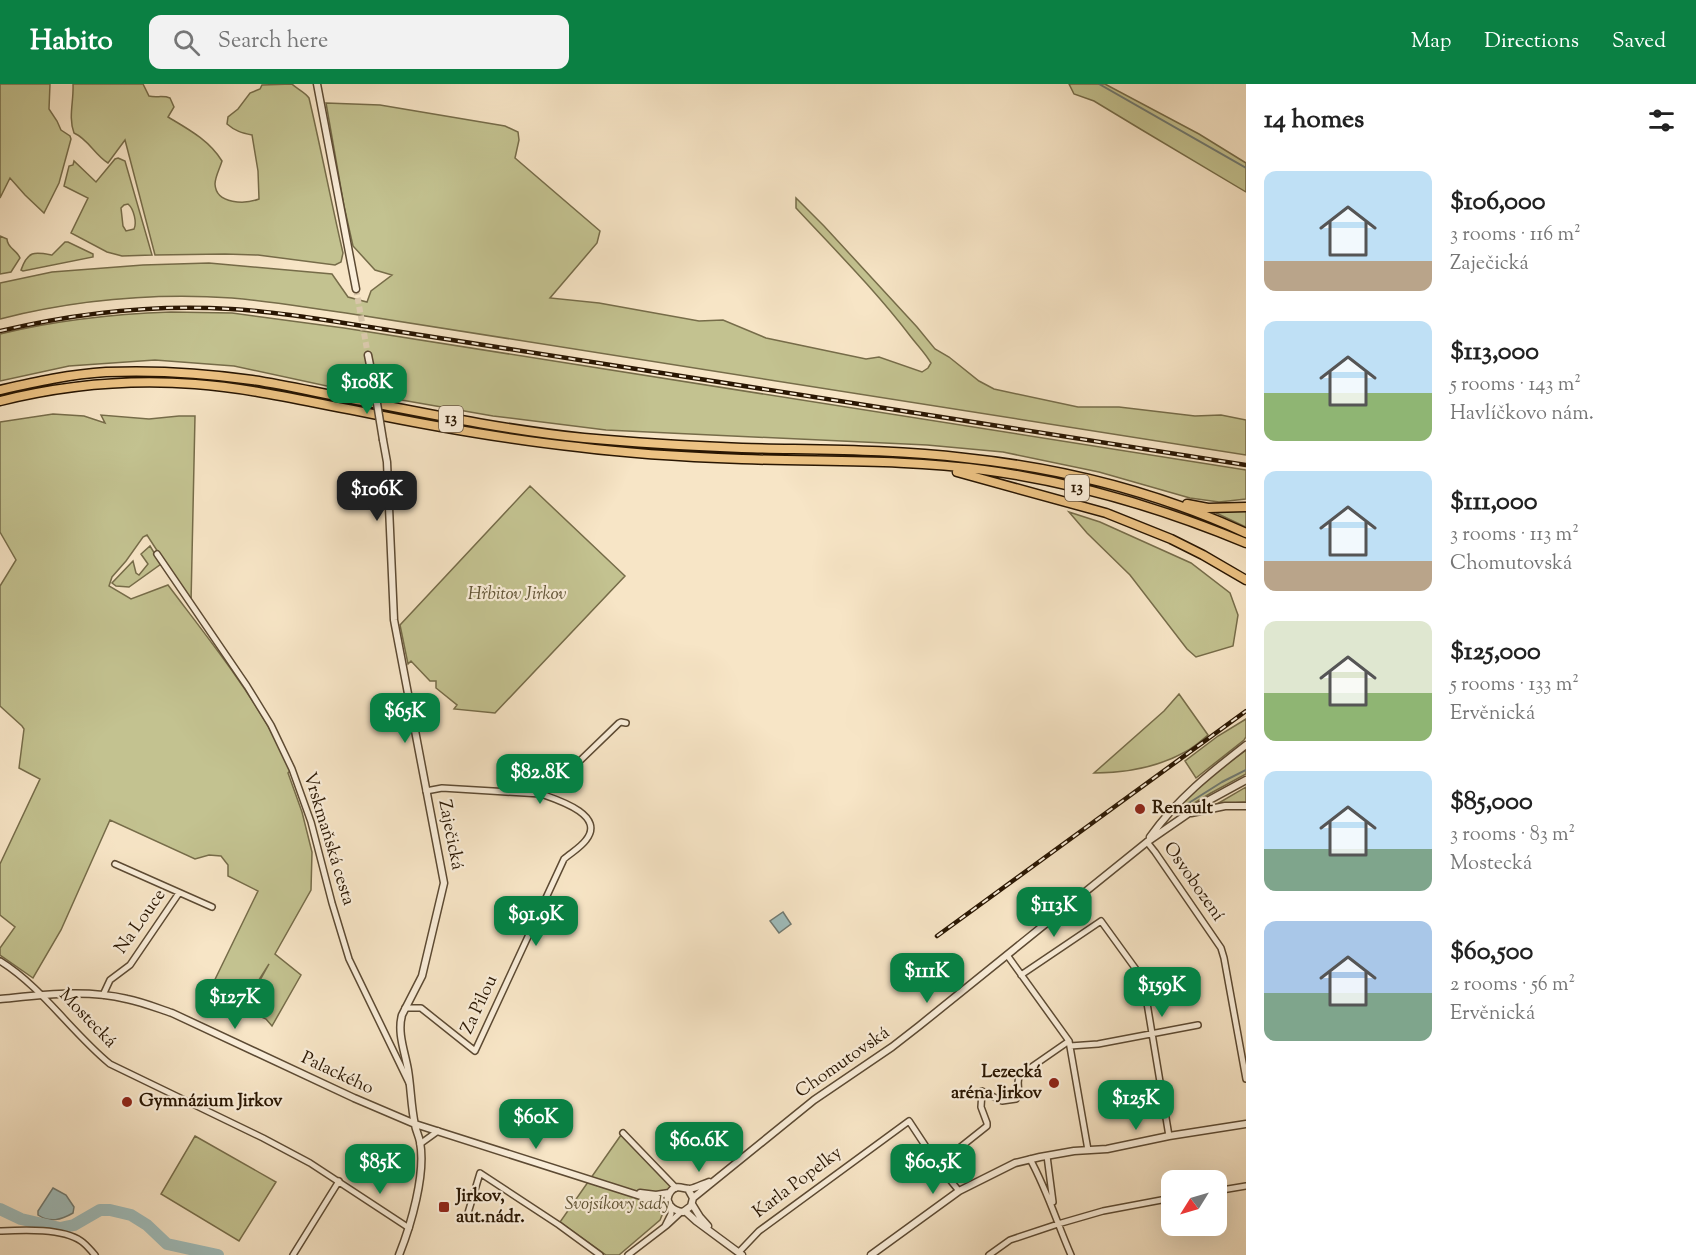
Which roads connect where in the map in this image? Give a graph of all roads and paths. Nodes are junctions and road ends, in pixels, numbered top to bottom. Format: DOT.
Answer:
graph roads {
  1 [pos="317,84"];
  2 [pos="356,289"];
  3 [pos="368,356"];
  4 [pos="0,390"];
  5 [pos="0,401"];
  6 [pos="900,463"];
  7 [pos="1173,502"];
  8 [pos="1246,507"];
  9 [pos="1246,533"];
  10 [pos="1246,543"];
  11 [pos="157,554"];
  12 [pos="1246,580"];
  13 [pos="626,723"];
  14 [pos="1246,745"];
  15 [pos="1246,780"];
  16 [pos="426,791"];
  17 [pos="541,794"];
  18 [pos="1246,806"];
  19 [pos="1188,813"];
  20 [pos="1147,842"];
  21 [pos="115,864"];
  22 [pos="179,893"];
  23 [pos="212,907"];
  24 [pos="1007,955"];
  25 [pos="0,961"];
  26 [pos="1021,975"];
  27 [pos="42,995"];
  28 [pos="103,995"];
  29 [pos="0,999"];
  30 [pos="405,1008"];
  31 [pos="1198,1025"];
  32 [pos="1153,1034"];
  33 [pos="1070,1043"];
  34 [pos="1246,1079"];
  35 [pos="410,1084"];
  36 [pos="415,1124"];
  37 [pos="1246,1124"];
  38 [pos="438,1131"];
  39 [pos="623,1133"];
  40 [pos="1169,1136"];
  41 [pos="420,1144"];
  42 [pos="1088,1150"];
  43 [pos="1047,1156"];
  44 [pos="1030,1159"];
  45 [pos="938,1165"];
  46 [pos="718,1178"];
  47 [pos="339,1181"];
  48 [pos="1246,1186"];
  49 [pos="676,1188"];
  50 [pos="688,1189"];
  51 [pos="1227,1189"];
  52 [pos="627,1191"];
  53 [pos="959,1191"];
  54 [pos="669,1193"];
  55 [pos="1161,1200"];
  56 [pos="692,1201"];
  57 [pos="670,1206"];
  58 [pos="683,1211"];
  59 [pos="1055,1212"];
  60 [pos="468,1213"];
  61 [pos="1058,1224"];
  62 [pos="665,1226"];
  63 [pos="409,1228"];
  64 [pos="0,1231"];
  65 [pos="719,1237"];
  66 [pos="741,1254"];
  67 [pos="95,1255"];
  68 [pos="293,1255"];
  69 [pos="399,1255"];
  70 [pos="600,1255"];
  71 [pos="628,1255"];
  72 [pos="871,1255"];
  73 [pos="989,1255"];
  74 [pos="1071,1255"];
  1 -- 2 [label="street"];
  3 -- 16 [label="street, Zaječická, bridge"];
  4 -- 7 [label="highway, 13"];
  5 -- 6 [label="highway, 13"];
  6 -- 10 [label="highway, 13"];
  6 -- 12 [label="highway"];
  7 -- 8 [label="highway"];
  7 -- 9 [label="highway, 13"];
  11 -- 35 [label="street, Vrskmaňská cesta"];
  13 -- 17 [label="street"];
  14 -- 20 [label="street"];
  15 -- 19 [label="street, Chomutovská"];
  16 -- 17 [label="street"];
  16 -- 30 [label="street, Zaječická"];
  17 -- 30 [label="street, Za Pilou"];
  18 -- 19 [label="street"];
  19 -- 20 [label="street, Chomutovská"];
  20 -- 24 [label="street, Chomutovská"];
  20 -- 34 [label="street, Osvobození"];
  21 -- 22 [label="street, Na Louce"];
  22 -- 23 [label="street, Na Louce"];
  22 -- 28 [label="street, Na Louce"];
  24 -- 26 [label="street"];
  24 -- 46 [label="street, Chomutovská"];
  25 -- 27 [label="street, Mostecká"];
  26 -- 32 [label="street"];
  26 -- 33 [label="street"];
  27 -- 28 [label="street, Palackého"];
  27 -- 29 [label="street, Palackého"];
  27 -- 47 [label="street, Mostecká"];
  28 -- 36 [label="street, Palackého"];
  30 -- 35 [label="street, Zaječická"];
  31 -- 32 [label="street"];
  32 -- 33 [label="street"];
  32 -- 40 [label="street"];
  33 -- 42 [label="street"];
  33 -- 45 [label="street"];
  35 -- 36 [label="street, Zaječická"];
  36 -- 38 [label="street, Palackého"];
  36 -- 41 [label="street, Zaječická"];
  37 -- 40 [label="street"];
  38 -- 41 [label="street"];
  38 -- 52 [label="street, Palackého"];
  39 -- 49 [label="street"];
  40 -- 42 [label="street"];
  41 -- 63 [label="street, Zaječická"];
  42 -- 43 [label="street"];
  43 -- 44 [label="street"];
  43 -- 59 [label="street"];
  44 -- 53 [label="street"];
  44 -- 59 [label="street"];
  45 -- 53 [label="street"];
  45 -- 66 [label="street, Karla Popelky"];
  46 -- 50 [label="street, Chomutovská"];
  46 -- 56 [label="street, Chomutovská"];
  47 -- 63 [label="street, Mostecká"];
  47 -- 68 [label="street"];
  48 -- 51 [label="street"];
  49 -- 50 [label="street, Chomutovská"];
  49 -- 54 [label="street"];
  50 -- 56 [label="street"];
  52 -- 54 [label="street, Palackého"];
  52 -- 57 [label="street, Palackého"];
  53 -- 72 [label="street"];
  54 -- 57 [label="street"];
  55 -- 61 [label="street"];
  56 -- 58 [label="street, Chomutovská"];
  56 -- 65 [label="street"];
  57 -- 58 [label="street"];
  57 -- 62 [label="street"];
  58 -- 62 [label="street, Chomutovská"];
  58 -- 65 [label="street"];
  59 -- 61 [label="street"];
  60 -- 70 [label="street"];
  61 -- 73 [label="street"];
  61 -- 74 [label="street"];
  62 -- 71 [label="street, Chomutovská"];
  63 -- 69 [label="street, Zaječická"];
  64 -- 67 [label="street"];
  65 -- 66 [label="street"];
}
